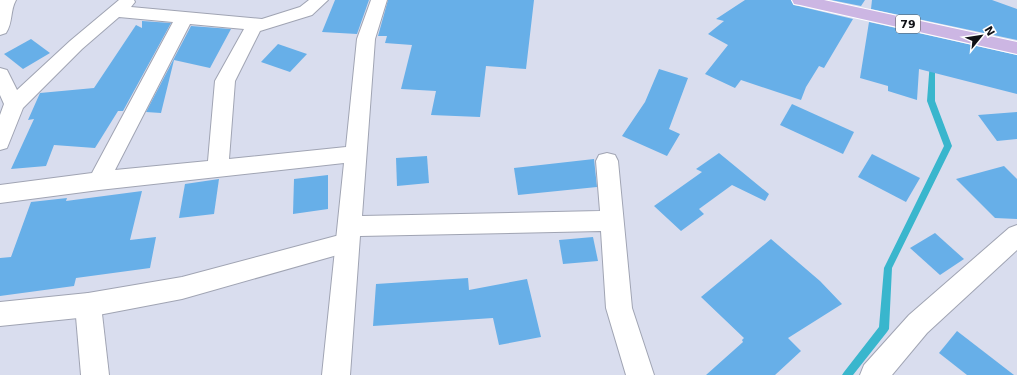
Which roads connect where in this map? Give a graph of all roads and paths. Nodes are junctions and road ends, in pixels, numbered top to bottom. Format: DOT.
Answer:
graph roads {
  1 [pos="8,0"];
  2 [pos="130,0"];
  3 [pos="320,0"];
  4 [pos="379,0"];
  5 [pos="800,0"];
  6 [pos="115,11"];
  7 [pos="184,18"];
  8 [pos="255,24"];
  9 [pos="0,29"];
  10 [pos="1017,48"];
  11 [pos="0,75"];
  12 [pos="14,104"];
  13 [pos="0,142"];
  14 [pos="356,154"];
  15 [pos="607,161"];
  16 [pos="218,168"];
  17 [pos="99,181"];
  18 [pos="0,194"];
  19 [pos="612,221"];
  20 [pos="348,235"];
  21 [pos="1017,235"];
  22 [pos="88,305"];
  23 [pos="0,314"];
  24 [pos="95,375"];
  25 [pos="336,375"];
  26 [pos="640,375"];
  27 [pos="874,375"];
  1 -- 9 [label="street"];
  2 -- 6 [label="street"];
  3 -- 8 [label="street"];
  4 -- 14 [label="street"];
  5 -- 10 [label="main road, 79"];
  6 -- 7 [label="street"];
  6 -- 12 [label="street"];
  7 -- 8 [label="street"];
  7 -- 17 [label="street"];
  8 -- 16 [label="street"];
  11 -- 12 [label="street"];
  12 -- 13 [label="street"];
  14 -- 16 [label="street"];
  14 -- 20 [label="street"];
  15 -- 19 [label="street"];
  16 -- 17 [label="street"];
  17 -- 18 [label="street"];
  19 -- 20 [label="street"];
  19 -- 26 [label="street"];
  20 -- 22 [label="street"];
  20 -- 25 [label="street"];
  21 -- 27 [label="street"];
  22 -- 23 [label="street"];
  22 -- 24 [label="street"];
}
